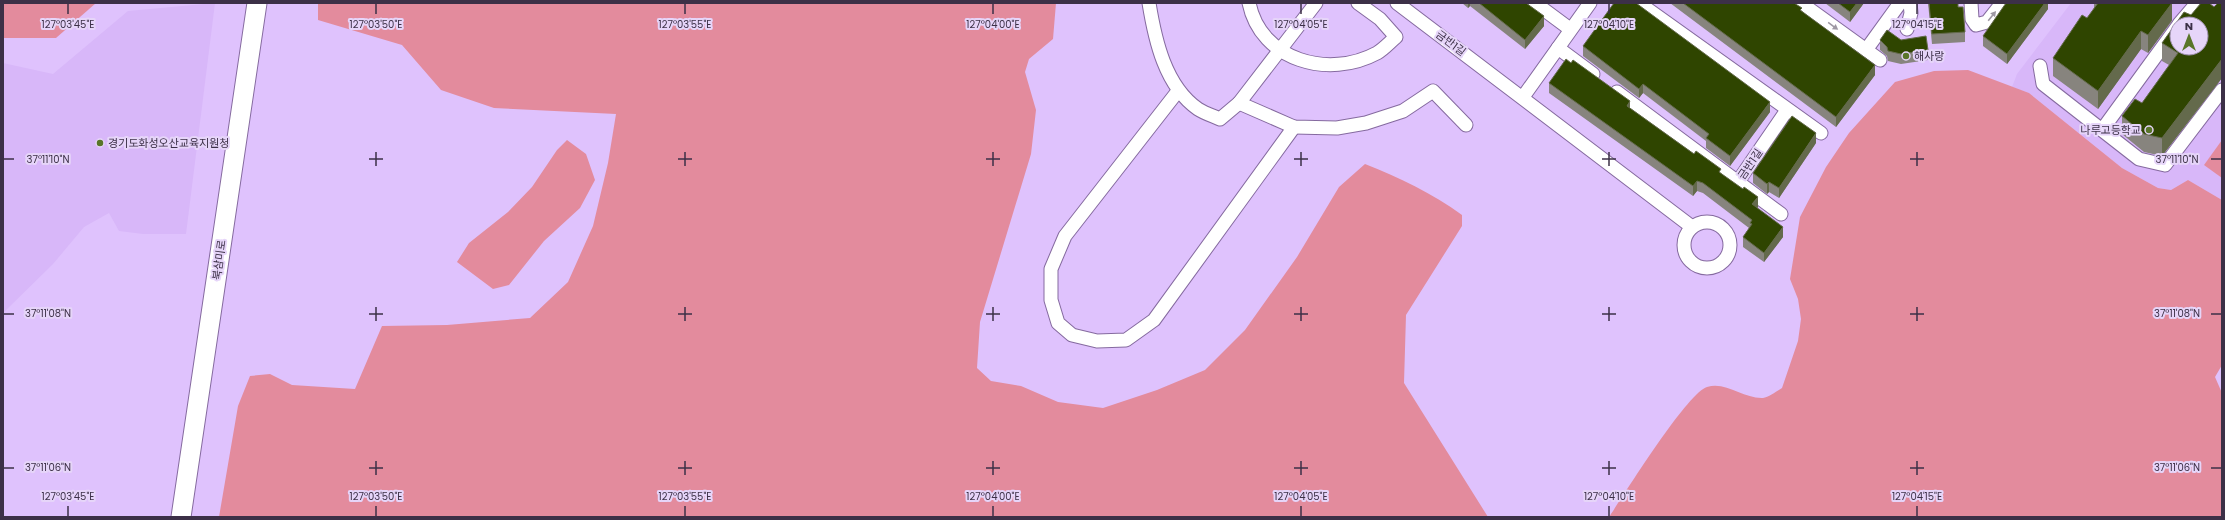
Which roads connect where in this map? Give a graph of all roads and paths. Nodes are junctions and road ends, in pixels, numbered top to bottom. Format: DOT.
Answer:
graph roads {
  1 [pos="257,3"];
  2 [pos="1149,3"];
  3 [pos="1249,3"];
  4 [pos="1316,3"];
  5 [pos="1358,3"];
  6 [pos="1398,3"];
  7 [pos="1535,3"];
  8 [pos="1590,3"];
  9 [pos="1639,3"];
  10 [pos="1802,3"];
  11 [pos="1900,3"];
  12 [pos="1910,3"];
  13 [pos="1971,3"];
  14 [pos="2002,3"];
  15 [pos="2197,3"];
  16 [pos="2186,16"];
  17 [pos="1570,29"];
  18 [pos="1907,29"];
  19 [pos="2169,38"];
  20 [pos="1558,48"];
  21 [pos="1866,50"];
  22 [pos="1279,51"];
  23 [pos="1880,60"];
  24 [pos="2040,66"];
  25 [pos="2222,90"];
  26 [pos="1178,91"];
  27 [pos="1523,97"];
  28 [pos="1239,104"];
  29 [pos="1787,110"];
  30 [pos="1466,125"];
  31 [pos="1294,127"];
  32 [pos="2102,130"];
  33 [pos="1821,133"];
  34 [pos="1737,183"];
  35 [pos="1781,214"];
  36 [pos="1692,228"];
  37 [pos="181,517"];
  1 -- 37 [label="street, 북삼미로"];
  2 -- 26 [label="street"];
  3 -- 22 [label="street"];
  4 -- 22 [label="street"];
  5 -- 22 [label="street"];
  6 -- 27 [label="street, 금반1길"];
  7 -- 17 [label="street"];
  8 -- 17 [label="street"];
  9 -- 29 [label="street"];
  10 -- 21 [label="street, one-way"];
  11 -- 21 [label="street"];
  12 -- 18 [label="street"];
  13 -- 14 [label="street, one-way"];
  15 -- 16 [label="street"];
  17 -- 20 [label="street"];
  19 -- 32 [label="street"];
  20 -- 27 [label="street"];
  20 -- 34 [label="street, 금반1길"];
  21 -- 23 [label="street"];
  22 -- 28 [label="street"];
  24 -- 32 [label="street"];
  25 -- 32 [label="street"];
  26 -- 28 [label="street"];
  26 -- 31 [label="street"];
  27 -- 36 [label="street, 금반1길"];
  28 -- 31 [label="street"];
  29 -- 33 [label="street"];
  29 -- 34 [label="street, 금반1길"];
  30 -- 31 [label="street"];
  34 -- 35 [label="street"];
}
